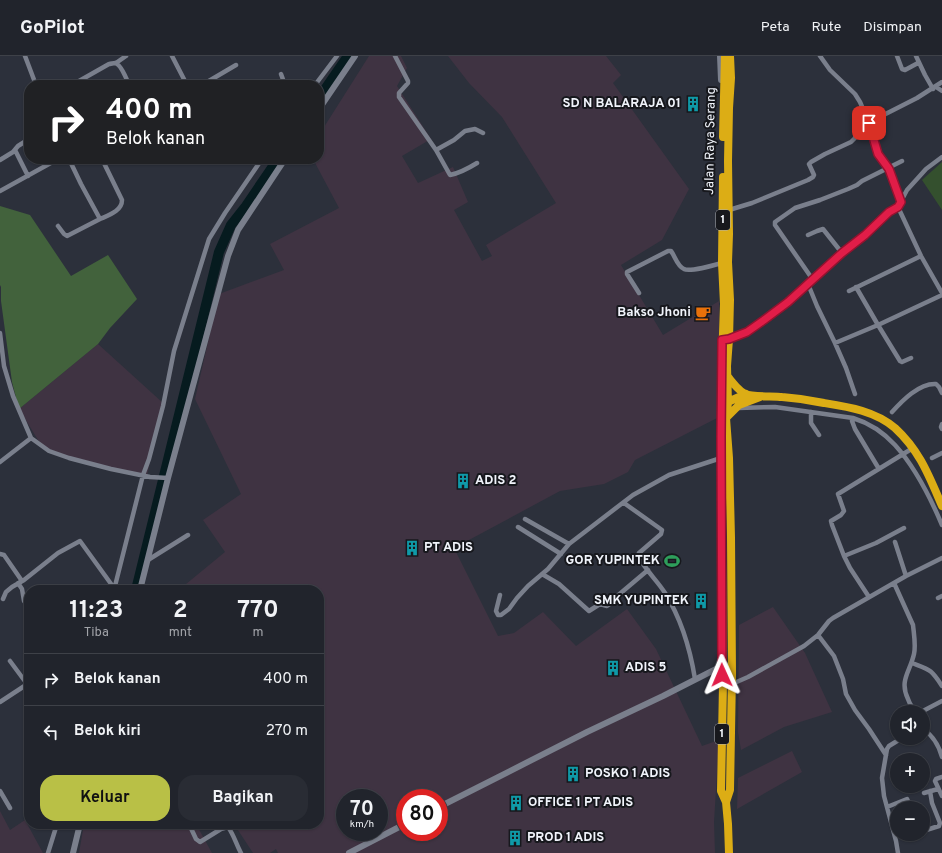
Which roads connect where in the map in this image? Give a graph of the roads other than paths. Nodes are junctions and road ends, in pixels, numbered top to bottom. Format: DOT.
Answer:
graph roads {
  1 [pos="24,56"];
  2 [pos="126,56"];
  3 [pos="172,56"];
  4 [pos="336,56"];
  5 [pos="354,56"];
  6 [pos="395,56"];
  7 [pos="720,56"];
  8 [pos="725,56"];
  9 [pos="730,56"];
  10 [pos="734,56"];
  11 [pos="820,56"];
  12 [pos="897,56"];
  13 [pos="916,56"];
  14 [pos="116,63"];
  15 [pos="918,63"];
  16 [pos="236,65"];
  17 [pos="281,74"];
  18 [pos="34,80"];
  19 [pos="86,80"];
  20 [pos="127,80"];
  21 [pos="184,80"];
  22 [pos="210,80"];
  23 [pos="283,80"];
  24 [pos="319,80"];
  25 [pos="942,82"];
  26 [pos="934,88"];
  27 [pos="942,91"];
  28 [pos="727,100"];
  29 [pos="324,101"];
  30 [pos="869,123"];
  31 [pos="483,133"];
  32 [pos="24,142"];
  33 [pos="15,150"];
  34 [pos="436,150"];
  35 [pos="942,157"];
  36 [pos="0,160"];
  37 [pos="902,161"];
  38 [pos="477,162"];
  39 [pos="49,164"];
  40 [pos="71,164"];
  41 [pos="104,164"];
  42 [pos="258,164"];
  43 [pos="282,164"];
  44 [pos="889,169"];
  45 [pos="28,176"];
  46 [pos="0,191"];
  47 [pos="901,202"];
  48 [pos="898,207"];
  49 [pos="728,210"];
  50 [pos="100,219"];
  51 [pos="58,226"];
  52 [pos="726,234"];
  53 [pos="808,235"];
  54 [pos="842,253"];
  55 [pos="921,256"];
  56 [pos="725,263"];
  57 [pos="813,280"];
  58 [pos="808,284"];
  59 [pos="856,287"];
  60 [pos="849,291"];
  61 [pos="639,293"];
  62 [pos="942,294"];
  63 [pos="878,325"];
  64 [pos="0,333"];
  65 [pos="725,340"];
  66 [pos="835,343"];
  67 [pos="911,358"];
  68 [pos="724,367"];
  69 [pos="727,376"];
  70 [pos="942,393"];
  71 [pos="855,394"];
  72 [pos="750,395"];
  73 [pos="764,396"];
  74 [pos="724,405"];
  75 [pos="736,408"];
  76 [pos="811,412"];
  77 [pos="892,412"];
  78 [pos="726,418"];
  79 [pos="854,418"];
  80 [pos="942,424"];
  81 [pos="942,429"];
  82 [pos="819,435"];
  83 [pos="28,440"];
  84 [pos="913,448"];
  85 [pos="942,453"];
  86 [pos="903,454"];
  87 [pos="721,458"];
  88 [pos="932,458"];
  89 [pos="0,462"];
  90 [pos="879,469"];
  91 [pos="143,475"];
  92 [pos="167,478"];
  93 [pos="726,492"];
  94 [pos="624,503"];
  95 [pos="942,506"];
  96 [pos="525,519"];
  97 [pos="942,525"];
  98 [pos="518,527"];
  99 [pos="904,528"];
  100 [pos="188,535"];
  101 [pos="896,542"];
  102 [pos="569,544"];
  103 [pos="0,554"];
  104 [pos="561,554"];
  105 [pos="844,556"];
  106 [pos="942,558"];
  107 [pos="148,560"];
  108 [pos="648,570"];
  109 [pos="542,574"];
  110 [pos="906,576"];
  111 [pos="20,582"];
  112 [pos="894,583"];
  113 [pos="111,585"];
  114 [pos="115,585"];
  115 [pos="141,585"];
  116 [pos="500,595"];
  117 [pos="869,597"];
  118 [pos="3,599"];
  119 [pos="24,601"];
  120 [pos="818,635"];
  121 [pos="10,661"];
  122 [pos="912,663"];
  123 [pos="732,665"];
  124 [pos="722,666"];
  125 [pos="24,678"];
  126 [pos="695,679"];
  127 [pos="732,684"];
  128 [pos="24,686"];
  129 [pos="942,686"];
  130 [pos="942,701"];
  131 [pos="0,702"];
  132 [pos="910,705"];
  133 [pos="930,707"];
  134 [pos="930,736"];
  135 [pos="891,745"];
  136 [pos="886,755"];
  137 [pos="942,756"];
  138 [pos="942,777"];
  139 [pos="938,789"];
  140 [pos="0,791"];
  141 [pos="930,791"];
  142 [pos="942,796"];
  143 [pos="448,802"];
  144 [pos="726,802"];
  145 [pos="890,806"];
  146 [pos="887,807"];
  147 [pos="10,808"];
  148 [pos="55,829"];
  149 [pos="79,829"];
  150 [pos="191,829"];
  151 [pos="221,829"];
  152 [pos="229,829"];
  153 [pos="396,829"];
  154 [pos="930,829"];
  155 [pos="48,853"];
  156 [pos="73,853"];
  157 [pos="240,853"];
  158 [pos="349,853"];
  159 [pos="729,853"];
  160 [pos="898,853"];
  1 -- 18 [label="street"];
  2 -- 14 [label="street"];
  3 -- 21 [label="street"];
  4 -- 24 [label="street"];
  5 -- 29 [label="street"];
  6 -- 34 [label="street"];
  7 -- 28 [label="street"];
  8 -- 28 [label="highway, Jalan Raya Serang / 1"];
  9 -- 28 [label="highway, Jalan Raya Serang / 1"];
  10 -- 28 [label="street"];
  11 -- 30 [label="street"];
  12 -- 15 [label="street"];
  13 -- 15 [label="street"];
  14 -- 19 [label="street"];
  14 -- 20 [label="street"];
  15 -- 26 [label="street"];
  16 -- 22 [label="street"];
  17 -- 23 [label="street"];
  25 -- 26 [label="street"];
  26 -- 27 [label="street"];
  26 -- 30 [label="street"];
  28 -- 49 [label="highway, Jalan Raya Serang / 1"];
  28 -- 52 [label="highway, Jalan Raya Serang / 1"];
  30 -- 44 [label="street"];
  30 -- 49 [label="street"];
  31 -- 34 [label="street"];
  32 -- 33 [label="street"];
  33 -- 36 [label="street"];
  33 -- 45 [label="street"];
  34 -- 38 [label="street"];
  35 -- 47 [label="street"];
  37 -- 44 [label="street"];
  39 -- 45 [label="street"];
  40 -- 50 [label="street"];
  41 -- 50 [label="street"];
  42 -- 91 [label="street"];
  43 -- 92 [label="street"];
  44 -- 47 [label="street"];
  44 -- 57 [label="street"];
  45 -- 46 [label="street"];
  47 -- 48 [label="street"];
  48 -- 54 [label="street"];
  48 -- 55 [label="street"];
  49 -- 52 [label="highway, Jalan Raya Serang / 1"];
  50 -- 51 [label="street"];
  52 -- 56 [label="highway, Jalan Raya Serang / 1"];
  53 -- 54 [label="street"];
  54 -- 57 [label="street"];
  55 -- 59 [label="street"];
  55 -- 62 [label="street"];
  56 -- 61 [label="street"];
  56 -- 65 [label="highway, Jalan Raya Serang / 1"];
  57 -- 58 [label="street"];
  58 -- 65 [label="street"];
  58 -- 66 [label="street"];
  59 -- 60 [label="street"];
  59 -- 63 [label="street"];
  62 -- 63 [label="street"];
  63 -- 66 [label="street"];
  63 -- 67 [label="street"];
  64 -- 83 [label="street"];
  65 -- 68 [label="highway, Jalan Raya Serang / 1"];
  66 -- 71 [label="street"];
  68 -- 69 [label="highway, Jalan Raya Serang / 1"];
  68 -- 72 [label="highway"];
  68 -- 74 [label="highway, Jalan Raya Serang / 1"];
  69 -- 72 [label="highway"];
  69 -- 74 [label="highway, Jalan Raya Serang / 1"];
  70 -- 77 [label="street"];
  72 -- 73 [label="highway"];
  72 -- 74 [label="highway"];
  73 -- 75 [label="highway"];
  73 -- 84 [label="highway"];
  74 -- 78 [label="highway, Jalan Raya Serang / 1"];
  74 -- 87 [label="highway, Jalan Raya Serang / 1"];
  75 -- 76 [label="street"];
  75 -- 78 [label="highway"];
  76 -- 79 [label="street"];
  76 -- 82 [label="street"];
  78 -- 93 [label="highway, Jalan Raya Serang / 1"];
  79 -- 86 [label="street"];
  79 -- 90 [label="street"];
  80 -- 81 [label="street"];
  83 -- 89 [label="street"];
  83 -- 91 [label="street"];
  84 -- 86 [label="street"];
  84 -- 95 [label="highway"];
  85 -- 88 [label="street"];
  86 -- 90 [label="street"];
  86 -- 97 [label="street"];
  87 -- 93 [label="highway, Jalan Raya Serang / 1"];
  87 -- 94 [label="street"];
  90 -- 105 [label="street"];
  91 -- 92 [label="street"];
  91 -- 114 [label="street"];
  92 -- 107 [label="street"];
  93 -- 123 [label="highway, Jalan Raya Serang / 1"];
  93 -- 124 [label="highway, Jalan Raya Serang / 1"];
  94 -- 102 [label="street"];
  94 -- 108 [label="street"];
  96 -- 102 [label="street"];
  98 -- 104 [label="street"];
  99 -- 105 [label="street"];
  100 -- 107 [label="street"];
  101 -- 110 [label="street"];
  102 -- 104 [label="street"];
  103 -- 111 [label="street"];
  104 -- 109 [label="street"];
  105 -- 117 [label="street"];
  106 -- 110 [label="street"];
  107 -- 115 [label="street"];
  108 -- 109 [label="street"];
  108 -- 126 [label="street"];
  109 -- 116 [label="street"];
  110 -- 112 [label="street"];
  111 -- 113 [label="street"];
  111 -- 118 [label="street"];
  111 -- 119 [label="street"];
  112 -- 117 [label="street"];
  112 -- 122 [label="street"];
  117 -- 120 [label="street"];
  120 -- 127 [label="street"];
  120 -- 136 [label="street"];
  121 -- 125 [label="street"];
  122 -- 129 [label="street"];
  122 -- 132 [label="street"];
  123 -- 124 [label="street"];
  123 -- 127 [label="highway, Jalan Raya Serang / 1"];
  124 -- 126 [label="street"];
  124 -- 144 [label="highway, Jalan Raya Serang / 1"];
  126 -- 143 [label="street"];
  127 -- 144 [label="highway, Jalan Raya Serang / 1"];
  128 -- 131 [label="street"];
  130 -- 133 [label="street"];
  134 -- 137 [label="street"];
  135 -- 136 [label="street"];
  136 -- 146 [label="street"];
  138 -- 139 [label="street"];
  139 -- 141 [label="street"];
  139 -- 142 [label="street"];
  140 -- 147 [label="street"];
  141 -- 154 [label="street"];
  144 -- 159 [label="highway, Jalan Raya Serang / 1"];
  145 -- 146 [label="street"];
  146 -- 160 [label="street"];
  148 -- 155 [label="street"];
  149 -- 156 [label="street"];
  150 -- 151 [label="street"];
  152 -- 157 [label="street"];
  153 -- 158 [label="street"];
}
